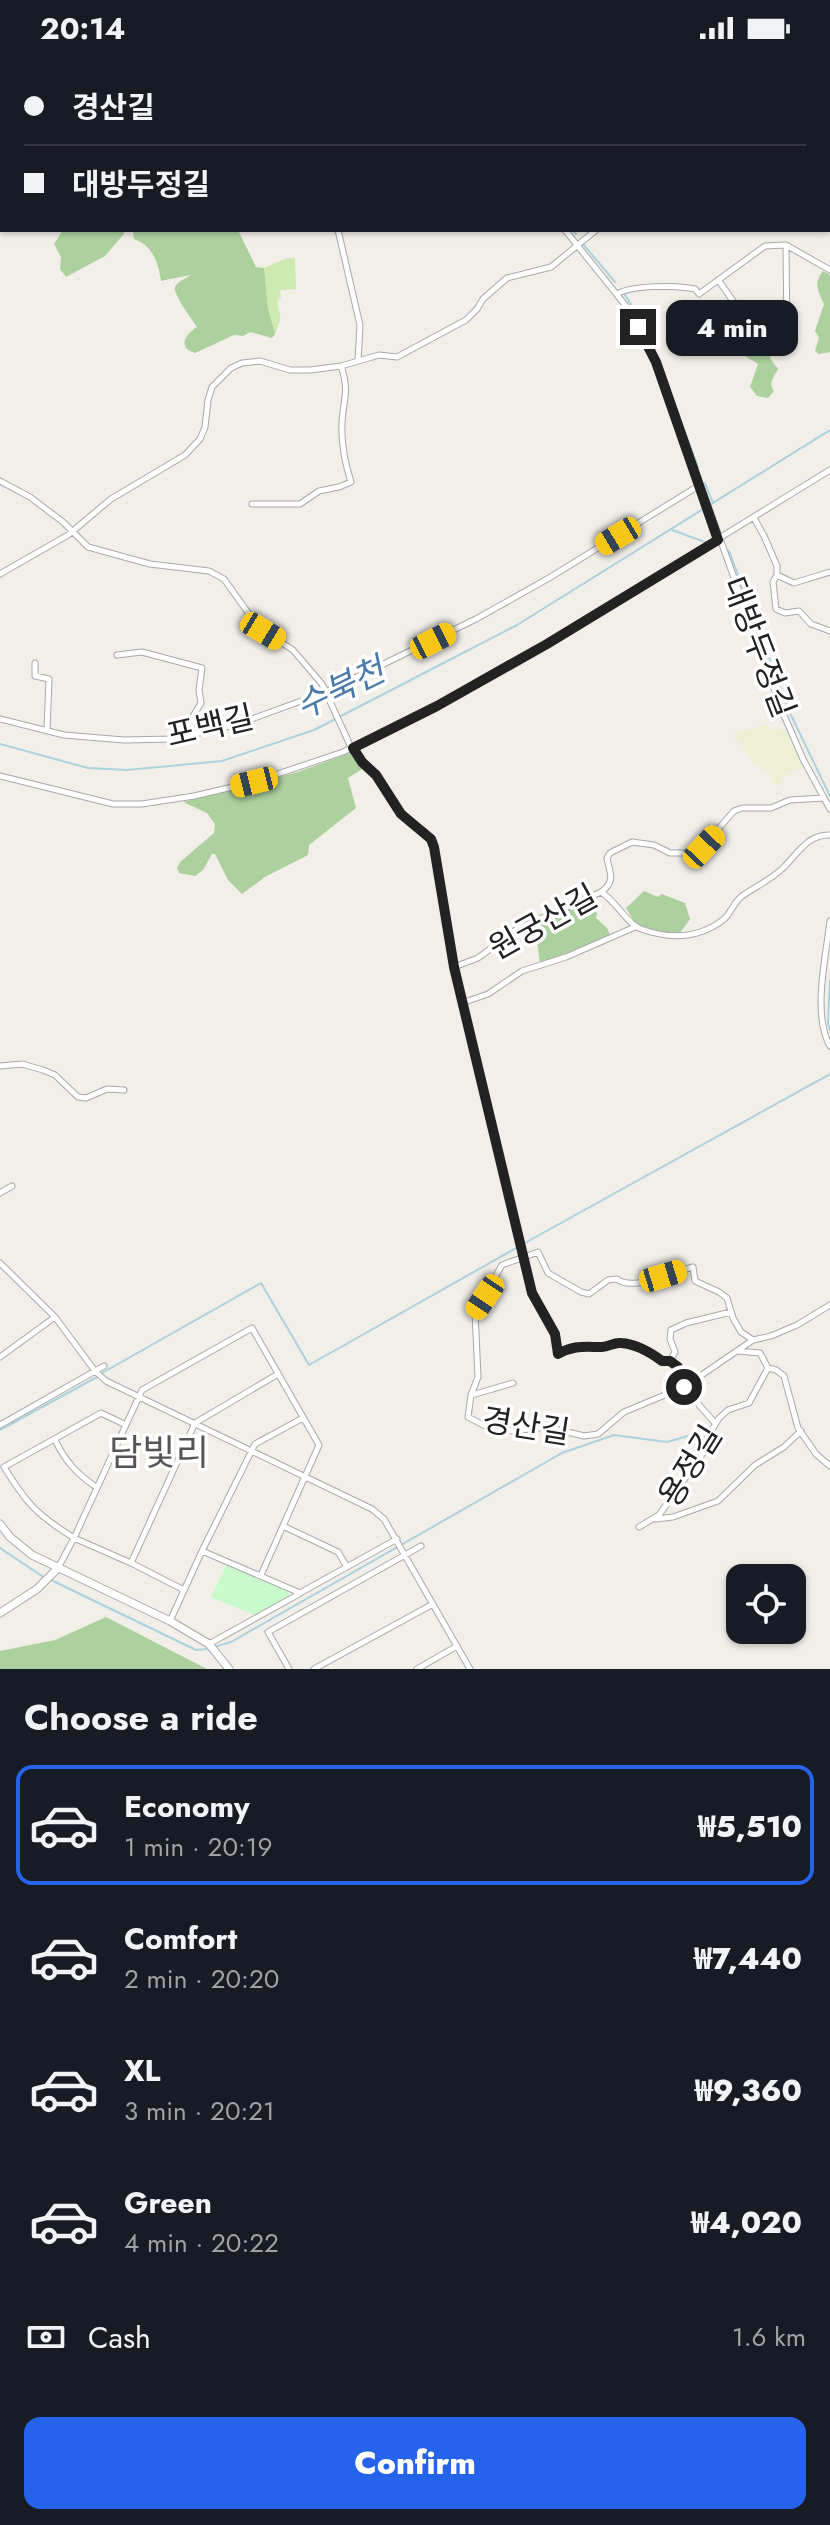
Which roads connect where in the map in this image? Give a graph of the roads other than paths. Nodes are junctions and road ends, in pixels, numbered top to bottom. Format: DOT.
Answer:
graph roads {
  1 [pos="338,232"];
  2 [pos="567,232"];
  3 [pos="594,232"];
  4 [pos="578,245"];
  5 [pos="786,245"];
  6 [pos="830,270"];
  7 [pos="719,281"];
  8 [pos="617,294"];
  9 [pos="747,321"];
  10 [pos="787,337"];
  11 [pos="358,361"];
  12 [pos="341,366"];
  13 [pos="830,470"];
  14 [pos="0,481"];
  15 [pos="700,485"];
  16 [pos="252,504"];
  17 [pos="754,518"];
  18 [pos="72,532"];
  19 [pos="718,537"];
  20 [pos="830,572"];
  21 [pos="0,574"];
  22 [pos="777,575"];
  23 [pos="830,631"];
  24 [pos="117,655"];
  25 [pos="35,663"];
  26 [pos="327,694"];
  27 [pos="0,719"];
  28 [pos="47,730"];
  29 [pos="191,735"];
  30 [pos="352,746"];
  31 [pos="0,776"];
  32 [pos="824,798"];
  33 [pos="830,809"];
  34 [pos="830,835"];
  35 [pos="601,892"];
  36 [pos="830,921"];
  37 [pos="635,927"];
  38 [pos="454,967"];
  39 [pos="462,1003"];
  40 [pos="830,1046"];
  41 [pos="0,1066"];
  42 [pos="124,1090"];
  43 [pos="12,1186"];
  44 [pos="0,1193"];
  45 [pos="523,1254"];
  46 [pos="1,1266"];
  47 [pos="830,1305"];
  48 [pos="731,1312"];
  49 [pos="55,1317"];
  50 [pos="753,1340"];
  51 [pos="737,1351"];
  52 [pos="0,1357"];
  53 [pos="670,1361"];
  54 [pos="104,1366"];
  55 [pos="768,1368"];
  56 [pos="95,1371"];
  57 [pos="278,1374"];
  58 [pos="513,1383"];
  59 [pos="687,1384"];
  60 [pos="471,1395"];
  61 [pos="138,1396"];
  62 [pos="303,1418"];
  63 [pos="195,1423"];
  64 [pos="715,1423"];
  65 [pos="124,1424"];
  66 [pos="0,1425"];
  67 [pos="801,1431"];
  68 [pos="55,1440"];
  69 [pos="250,1450"];
  70 [pos="830,1466"];
  71 [pos="2,1468"];
  72 [pos="306,1476"];
  73 [pos="96,1487"];
  74 [pos="656,1519"];
  75 [pos="0,1524"];
  76 [pos="283,1526"];
  77 [pos="639,1527"];
  78 [pos="74,1538"];
  79 [pos="397,1539"];
  80 [pos="421,1546"];
  81 [pos="202,1551"];
  82 [pos="406,1554"];
  83 [pos="131,1563"];
  84 [pos="347,1567"];
  85 [pos="56,1570"];
  86 [pos="261,1575"];
  87 [pos="184,1590"];
  88 [pos="300,1593"];
  89 [pos="433,1604"];
  90 [pos="0,1613"];
  91 [pos="170,1621"];
  92 [pos="209,1644"];
  93 [pos="457,1646"];
  94 [pos="229,1669"];
  95 [pos="289,1669"];
  96 [pos="314,1669"];
  97 [pos="417,1669"];
  98 [pos="470,1669"];
  1 -- 11 [label="street"];
  2 -- 4 [label="street, 대방두정길"];
  3 -- 4 [label="street"];
  4 -- 8 [label="street, 대방두정길"];
  4 -- 11 [label="street"];
  5 -- 6 [label="street"];
  5 -- 7 [label="street"];
  5 -- 10 [label="street"];
  7 -- 8 [label="street"];
  7 -- 9 [label="street"];
  8 -- 15 [label="street, 대방두정길"];
  11 -- 12 [label="street"];
  12 -- 16 [label="street"];
  12 -- 18 [label="street"];
  13 -- 17 [label="street"];
  14 -- 18 [label="street, 원궁산길"];
  15 -- 19 [label="street, 대방두정길"];
  15 -- 26 [label="street, 포백길"];
  17 -- 19 [label="street"];
  17 -- 22 [label="street"];
  18 -- 21 [label="street"];
  18 -- 26 [label="street, 원궁산길"];
  19 -- 30 [label="street"];
  19 -- 32 [label="street, 대방두정길"];
  20 -- 22 [label="street"];
  22 -- 23 [label="street"];
  24 -- 29 [label="street"];
  25 -- 28 [label="street"];
  26 -- 29 [label="street, 포백길"];
  26 -- 30 [label="street, 원궁산길"];
  27 -- 28 [label="street, 포백길"];
  28 -- 29 [label="street, 포백길"];
  30 -- 31 [label="street"];
  30 -- 38 [label="street, 원궁산길"];
  32 -- 33 [label="street, 대방두정길"];
  32 -- 35 [label="street, 원궁산길"];
  34 -- 37 [label="street"];
  35 -- 37 [label="street"];
  35 -- 38 [label="street, 원궁산길"];
  36 -- 40 [label="street"];
  37 -- 39 [label="street"];
  38 -- 39 [label="street"];
  39 -- 45 [label="street"];
  41 -- 42 [label="street"];
  43 -- 44 [label="street"];
  45 -- 48 [label="street"];
  45 -- 53 [label="street"];
  45 -- 60 [label="street, 경산길"];
  46 -- 49 [label="street"];
  47 -- 50 [label="street, 경산길"];
  48 -- 50 [label="street"];
  48 -- 53 [label="street"];
  49 -- 52 [label="street"];
  49 -- 56 [label="street"];
  50 -- 51 [label="street, 경산길"];
  51 -- 55 [label="street"];
  51 -- 59 [label="street, 경산길"];
  53 -- 59 [label="street"];
  54 -- 56 [label="street"];
  55 -- 64 [label="street, 용정길"];
  55 -- 67 [label="street"];
  56 -- 61 [label="street"];
  56 -- 66 [label="street"];
  57 -- 61 [label="street"];
  57 -- 62 [label="street"];
  57 -- 63 [label="street"];
  58 -- 60 [label="street, 경산길"];
  59 -- 60 [label="street, 경산길"];
  59 -- 64 [label="street"];
  61 -- 63 [label="street"];
  61 -- 65 [label="street"];
  62 -- 69 [label="street"];
  62 -- 72 [label="street"];
  63 -- 69 [label="street"];
  63 -- 83 [label="street"];
  64 -- 74 [label="street, 용정길"];
  65 -- 68 [label="street"];
  65 -- 73 [label="street"];
  67 -- 70 [label="street"];
  67 -- 74 [label="street"];
  68 -- 71 [label="street"];
  68 -- 73 [label="street"];
  69 -- 72 [label="street"];
  69 -- 81 [label="street"];
  71 -- 78 [label="street"];
  72 -- 76 [label="street"];
  72 -- 79 [label="street"];
  73 -- 78 [label="street"];
  74 -- 77 [label="street, 용정길"];
  75 -- 85 [label="street"];
  76 -- 84 [label="street"];
  76 -- 86 [label="street"];
  78 -- 83 [label="street"];
  78 -- 85 [label="street"];
  79 -- 82 [label="street"];
  79 -- 84 [label="street"];
  80 -- 82 [label="street"];
  81 -- 86 [label="street"];
  81 -- 87 [label="street"];
  82 -- 89 [label="street"];
  82 -- 95 [label="street"];
  83 -- 87 [label="street"];
  84 -- 88 [label="street"];
  85 -- 90 [label="street"];
  85 -- 91 [label="street"];
  86 -- 88 [label="street"];
  87 -- 91 [label="street"];
  88 -- 92 [label="street"];
  89 -- 93 [label="street"];
  89 -- 96 [label="street"];
  91 -- 92 [label="street"];
  92 -- 94 [label="street"];
  93 -- 97 [label="street"];
  93 -- 98 [label="street"];
}
